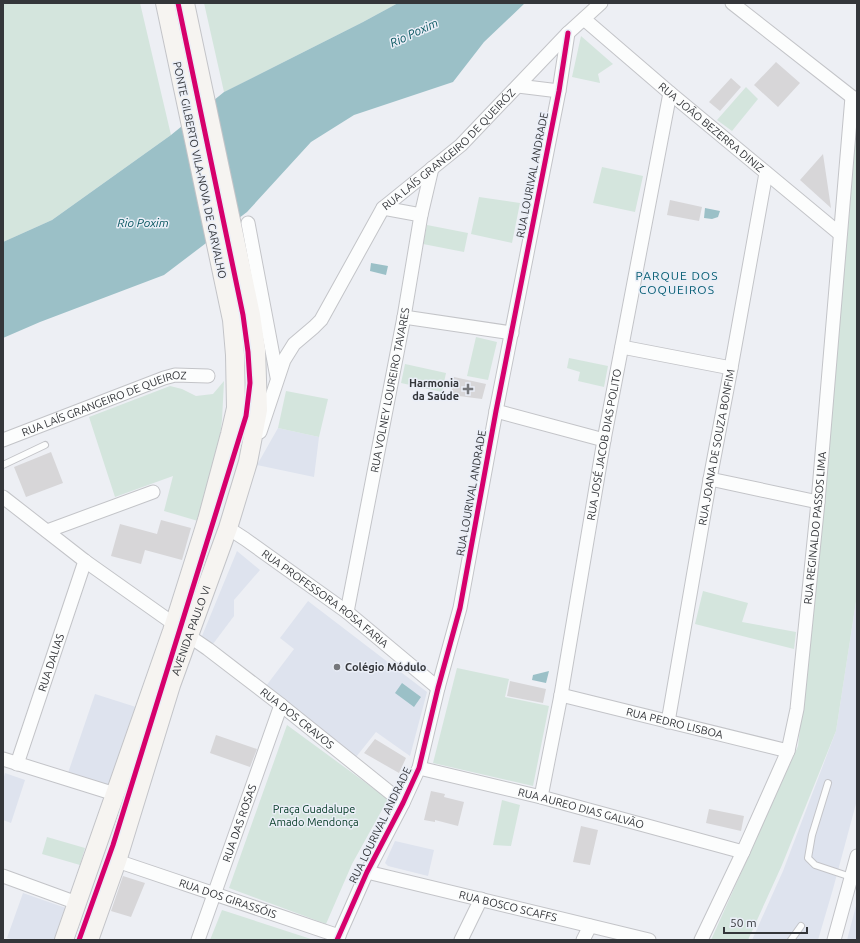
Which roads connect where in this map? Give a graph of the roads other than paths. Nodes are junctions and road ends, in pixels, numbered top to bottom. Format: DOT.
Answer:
graph roads {
  1 [pos="165,3"];
  2 [pos="601,3"];
  3 [pos="732,3"];
  4 [pos="187,10"];
  5 [pos="584,18"];
  6 [pos="568,32"];
  7 [pos="518,86"];
  8 [pos="559,92"];
  9 [pos="670,93"];
  10 [pos="854,96"];
  11 [pos="432,168"];
  12 [pos="766,173"];
  13 [pos="384,208"];
  14 [pos="421,215"];
  15 [pos="248,223"];
  16 [pos="840,234"];
  17 [pos="251,315"];
  18 [pos="404,317"];
  19 [pos="232,320"];
  20 [pos="512,333"];
  21 [pos="622,347"];
  22 [pos="731,368"];
  23 [pos="208,376"];
  24 [pos="278,379"];
  25 [pos="496,411"];
  26 [pos="3,440"];
  27 [pos="604,440"];
  28 [pos="44,446"];
  29 [pos="248,462"];
  30 [pos="3,465"];
  31 [pos="710,479"];
  32 [pos="152,492"];
  33 [pos="3,497"];
  34 [pos="818,502"];
  35 [pos="228,528"];
  36 [pos="47,531"];
  37 [pos="85,561"];
  38 [pos="347,612"];
  39 [pos="174,624"];
  40 [pos="189,636"];
  41 [pos="438,688"];
  42 [pos="561,695"];
  43 [pos="281,705"];
  44 [pos="668,722"];
  45 [pos="788,751"];
  46 [pos="3,759"];
  47 [pos="17,764"];
  48 [pos="419,768"];
  49 [pos="828,783"];
  50 [pos="115,794"];
  51 [pos="541,797"];
  52 [pos="403,803"];
  53 [pos="744,852"];
  54 [pos="857,856"];
  55 [pos="116,861"];
  56 [pos="367,872"];
  57 [pos="3,876"];
  58 [pos="851,877"];
  59 [pos="214,894"];
  60 [pos="481,899"];
  61 [pos="77,903"];
  62 [pos="590,926"];
  63 [pos="801,926"];
  64 [pos="338,938"];
  65 [pos="64,940"];
  66 [pos="89,940"];
  67 [pos="198,940"];
  68 [pos="461,940"];
  69 [pos="583,940"];
  70 [pos="649,940"];
  71 [pos="701,940"];
  72 [pos="791,940"];
  73 [pos="834,940"];
  1 -- 19 [label="main road, PONTE GILBERTO VILA-NOVA DE CARVALHO"];
  2 -- 5 [label="street, RUA LAÍS GRANGEIRO DE QUEIRÓZ"];
  3 -- 10 [label="street"];
  4 -- 17 [label="main road, PONTE GILBERTO VILA-NOVA DE CARVALHO"];
  5 -- 6 [label="street, RUA LAÍS GRANGEIRO DE QUEIRÓZ"];
  5 -- 9 [label="street, RUA JOÃO BEZERRA DINIZ"];
  6 -- 7 [label="street, RUA LAÍS GRANGEIRO DE QUEIRÓZ"];
  6 -- 8 [label="street, RUA LOURIVAL ANDRADE"];
  7 -- 8 [label="street"];
  7 -- 11 [label="street, RUA LAÍS GRANGEIRO DE QUEIRÓZ"];
  8 -- 20 [label="street, RUA LOURIVAL ANDRADE"];
  9 -- 12 [label="street, RUA JOÃO BEZERRA DINIZ"];
  9 -- 21 [label="street, RUA JOSÉ JACOB DIAS POLITO"];
  10 -- 16 [label="street, RUA REGINALDO PASSOS LIMA"];
  11 -- 13 [label="street, RUA LAÍS GRANGEIRO DE QUEIRÓZ"];
  11 -- 14 [label="street, RUA VOLNEY LOUREIRO TAVARES"];
  12 -- 16 [label="street, RUA JOÃO BEZERRA DINIZ"];
  12 -- 22 [label="street, RUA JOANA DE SOUZA BONFIM"];
  13 -- 14 [label="street"];
  13 -- 24 [label="street, RUA LAÍS GRANGEIRO DE QUEIRÓZ"];
  14 -- 18 [label="street, RUA VOLNEY LOUREIRO TAVARES"];
  15 -- 24 [label="street"];
  16 -- 34 [label="street, RUA REGINALDO PASSOS LIMA"];
  17 -- 29 [label="main road, AVENIDA PAULO VI"];
  18 -- 20 [label="street"];
  18 -- 38 [label="street, RUA VOLNEY LOUREIRO TAVARES"];
  19 -- 39 [label="main road, AVENIDA PAULO VI"];
  20 -- 25 [label="street, RUA LOURIVAL ANDRADE"];
  21 -- 22 [label="street"];
  21 -- 27 [label="street, RUA JOSÉ JACOB DIAS POLITO"];
  22 -- 31 [label="street, RUA JOANA DE SOUZA BONFIM"];
  23 -- 26 [label="street, RUA LAÍS GRANGEIRO DE QUEIROZ"];
  24 -- 29 [label="street, RUA LAÍS GRANGEIRO DE QUEIRÓZ"];
  25 -- 27 [label="street"];
  25 -- 41 [label="street, RUA LOURIVAL ANDRADE"];
  27 -- 42 [label="street, RUA JOSÉ JACOB DIAS POLITO"];
  28 -- 30 [label="lane"];
  29 -- 35 [label="main road, AVENIDA PAULO VI"];
  31 -- 34 [label="street"];
  31 -- 44 [label="street, RUA JOANA DE SOUZA BONFIM"];
  32 -- 36 [label="street"];
  33 -- 36 [label="street"];
  34 -- 45 [label="street, RUA REGINALDO PASSOS LIMA"];
  35 -- 38 [label="street, RUA PROFESSORA ROSA FARIA"];
  35 -- 40 [label="main road, AVENIDA PAULO VI"];
  36 -- 37 [label="street"];
  37 -- 39 [label="street"];
  37 -- 47 [label="street, RUA DALIAS"];
  38 -- 41 [label="street, RUA PROFESSORA ROSA FARIA"];
  39 -- 50 [label="main road, AVENIDA PAULO VI"];
  40 -- 43 [label="street, RUA DOS CRAVOS"];
  40 -- 55 [label="main road, AVENIDA PAULO VI"];
  41 -- 48 [label="street, RUA LOURIVAL ANDRADE"];
  42 -- 44 [label="street, RUA PEDRO LISBOA"];
  42 -- 51 [label="street, RUA JOSÉ JACOB DIAS POLITO"];
  43 -- 52 [label="street, RUA DOS CRAVOS"];
  43 -- 59 [label="street, RUA DAS ROSAS"];
  44 -- 45 [label="street, RUA PEDRO LISBOA"];
  45 -- 53 [label="street, RUA REGINALDO PASSOS LIMA"];
  46 -- 47 [label="street"];
  47 -- 50 [label="street"];
  48 -- 51 [label="street, RUA AUREO DIAS GALVÃO"];
  48 -- 52 [label="street, RUA LOURIVAL ANDRADE"];
  49 -- 58 [label="lane"];
  50 -- 61 [label="main road, AVENIDA PAULO VI"];
  51 -- 53 [label="street, RUA AUREO DIAS GALVÃO"];
  52 -- 56 [label="street, RUA LOURIVAL ANDRADE"];
  53 -- 71 [label="street, RUA REGINALDO PASSOS LIMA"];
  54 -- 58 [label="street"];
  55 -- 59 [label="street, RUA DOS GIRASSÓIS"];
  55 -- 66 [label="main road, AVENIDA PAULO VI"];
  56 -- 60 [label="street, RUA BOSCO SCAFFS"];
  56 -- 64 [label="street, RUA LOURIVAL ANDRADE"];
  57 -- 61 [label="street"];
  58 -- 73 [label="street"];
  59 -- 64 [label="street, RUA DOS GIRASSÓIS"];
  59 -- 67 [label="street, RUA DAS ROSAS"];
  60 -- 62 [label="street, RUA BOSCO SCAFFS"];
  60 -- 68 [label="street"];
  61 -- 65 [label="main road, AVENIDA PAULO VI"];
  62 -- 69 [label="street"];
  62 -- 70 [label="street, RUA BOSCO SCAFFS"];
  63 -- 72 [label="lane"];
}
